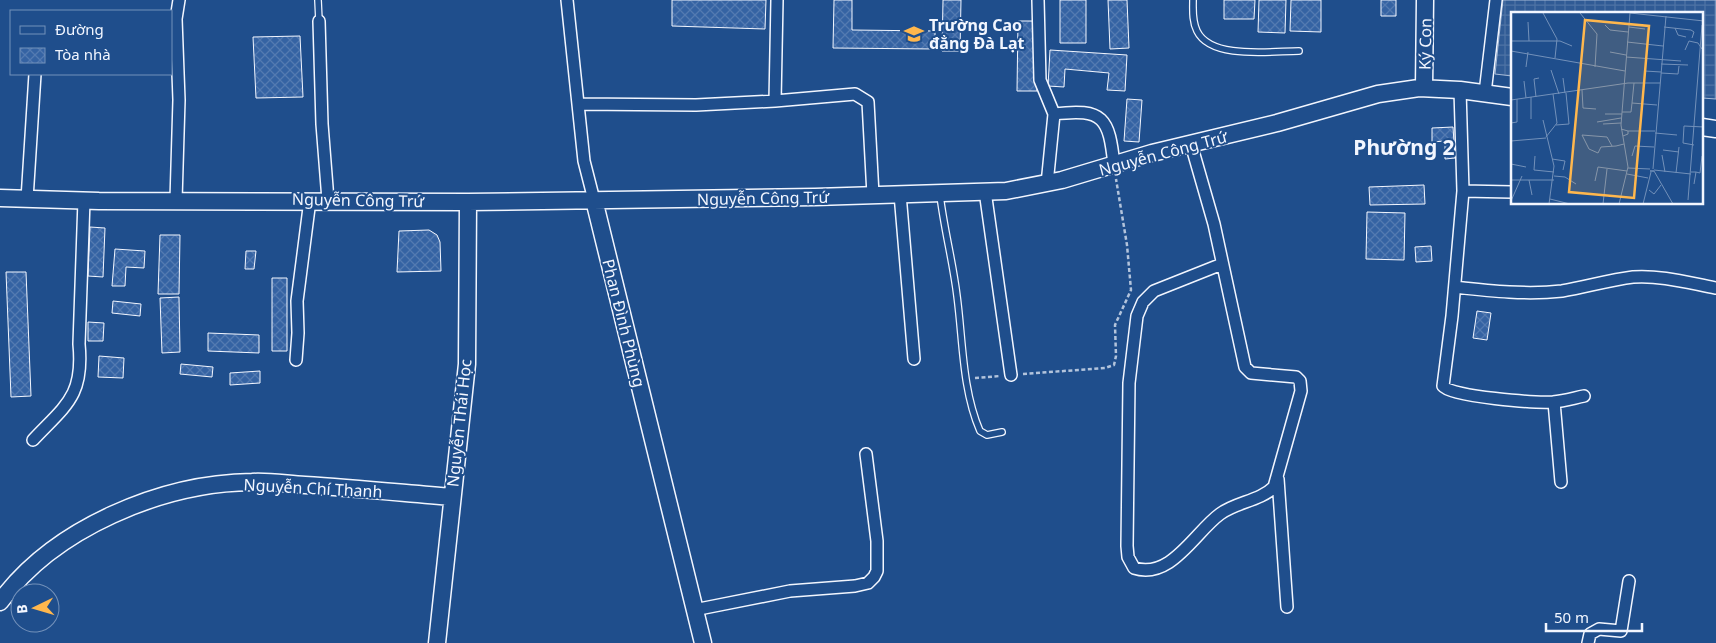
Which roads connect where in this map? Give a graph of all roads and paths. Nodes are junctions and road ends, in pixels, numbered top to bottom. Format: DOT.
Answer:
graph roads {
  1 [pos="179,0"];
  2 [pos="318,0"];
  3 [pos="567,0"];
  4 [pos="777,0"];
  5 [pos="1038,0"];
  6 [pos="1193,0"];
  7 [pos="1425,0"];
  8 [pos="1496,0"];
  9 [pos="319,21"];
  10 [pos="1299,51"];
  11 [pos="35,75"];
  12 [pos="1424,88"];
  13 [pos="1460,90"];
  14 [pos="1485,93"];
  15 [pos="1511,97"];
  16 [pos="775,101"];
  17 [pos="578,104"];
  18 [pos="1054,114"];
  19 [pos="1191,144"];
  20 [pos="1114,165"];
  21 [pos="1047,184"];
  22 [pos="985,192"];
  23 [pos="1463,192"];
  24 [pos="1511,192"];
  25 [pos="940,193"];
  26 [pos="900,194"];
  27 [pos="873,195"];
  28 [pos="0,198"];
  29 [pos="27,199"];
  30 [pos="84,200"];
  31 [pos="176,200"];
  32 [pos="310,200"];
  33 [pos="328,200"];
  34 [pos="594,200"];
  35 [pos="468,202"];
  36 [pos="1222,264"];
  37 [pos="1455,287"];
  38 [pos="1716,288"];
  39 [pos="914,359"];
  40 [pos="296,360"];
  41 [pos="1011,374"];
  42 [pos="966,379"];
  43 [pos="1584,396"];
  44 [pos="1554,402"];
  45 [pos="1002,432"];
  46 [pos="34,440"];
  47 [pos="866,454"];
  48 [pos="1278,479"];
  49 [pos="1561,482"];
  50 [pos="452,497"];
  51 [pos="1628,581"];
  52 [pos="0,602"];
  53 [pos="1287,607"];
  54 [pos="694,610"];
  55 [pos="437,643"];
  56 [pos="702,643"];
  57 [pos="1588,643"];
  1 -- 31 [label="street"];
  2 -- 9 [label="lane"];
  3 -- 17 [label="street, Phan Đình Phùng"];
  4 -- 16 [label="street"];
  5 -- 18 [label="street"];
  6 -- 10 [label="lane"];
  7 -- 12 [label="street, Ký Con"];
  8 -- 14 [label="street"];
  9 -- 33 [label="street"];
  11 -- 29 [label="street"];
  12 -- 13 [label="street, Nguyễn Công Trứ"];
  12 -- 19 [label="street, Nguyễn Công Trứ"];
  13 -- 14 [label="street, Nguyễn Công Trứ"];
  13 -- 23 [label="street"];
  14 -- 15 [label="street, Nguyễn Công Trứ"];
  16 -- 17 [label="street"];
  16 -- 27 [label="street"];
  17 -- 34 [label="street, Phan Đình Phùng"];
  18 -- 20 [label="street"];
  18 -- 21 [label="street"];
  19 -- 20 [label="street, Nguyễn Công Trứ"];
  19 -- 36 [label="street"];
  20 -- 21 [label="street, Nguyễn Công Trứ"];
  20 -- 41 [label="path"];
  21 -- 22 [label="street, Nguyễn Công Trứ"];
  22 -- 25 [label="street, Nguyễn Công Trứ"];
  22 -- 41 [label="street"];
  23 -- 24 [label="street"];
  23 -- 37 [label="street"];
  25 -- 26 [label="street, Nguyễn Công Trứ"];
  25 -- 42 [label="lane"];
  26 -- 27 [label="street, Nguyễn Công Trứ"];
  26 -- 39 [label="street"];
  27 -- 34 [label="street, Nguyễn Công Trứ"];
  28 -- 29 [label="street, Nguyễn Công Trứ"];
  29 -- 30 [label="street, Nguyễn Công Trứ"];
  30 -- 31 [label="street, Nguyễn Công Trứ"];
  30 -- 46 [label="street"];
  31 -- 32 [label="street, Nguyễn Công Trứ"];
  32 -- 33 [label="street, Nguyễn Công Trứ"];
  32 -- 40 [label="street"];
  33 -- 35 [label="street, Nguyễn Công Trứ"];
  34 -- 35 [label="street, Nguyễn Công Trứ"];
  34 -- 54 [label="street, Phan Đình Phùng"];
  35 -- 50 [label="street, Nguyễn Thái Học"];
  36 -- 48 [label="street"];
  36 -- 48 [label="street"];
  37 -- 38 [label="street"];
  37 -- 44 [label="street"];
  41 -- 42 [label="path"];
  42 -- 45 [label="lane"];
  43 -- 44 [label="street"];
  44 -- 49 [label="street"];
  47 -- 54 [label="street"];
  48 -- 53 [label="street"];
  50 -- 52 [label="street, Nguyễn Chí Thanh"];
  50 -- 55 [label="street, Nguyễn Thái Học"];
  51 -- 57 [label="street"];
  54 -- 56 [label="street, Phan Đình Phùng"];
}
